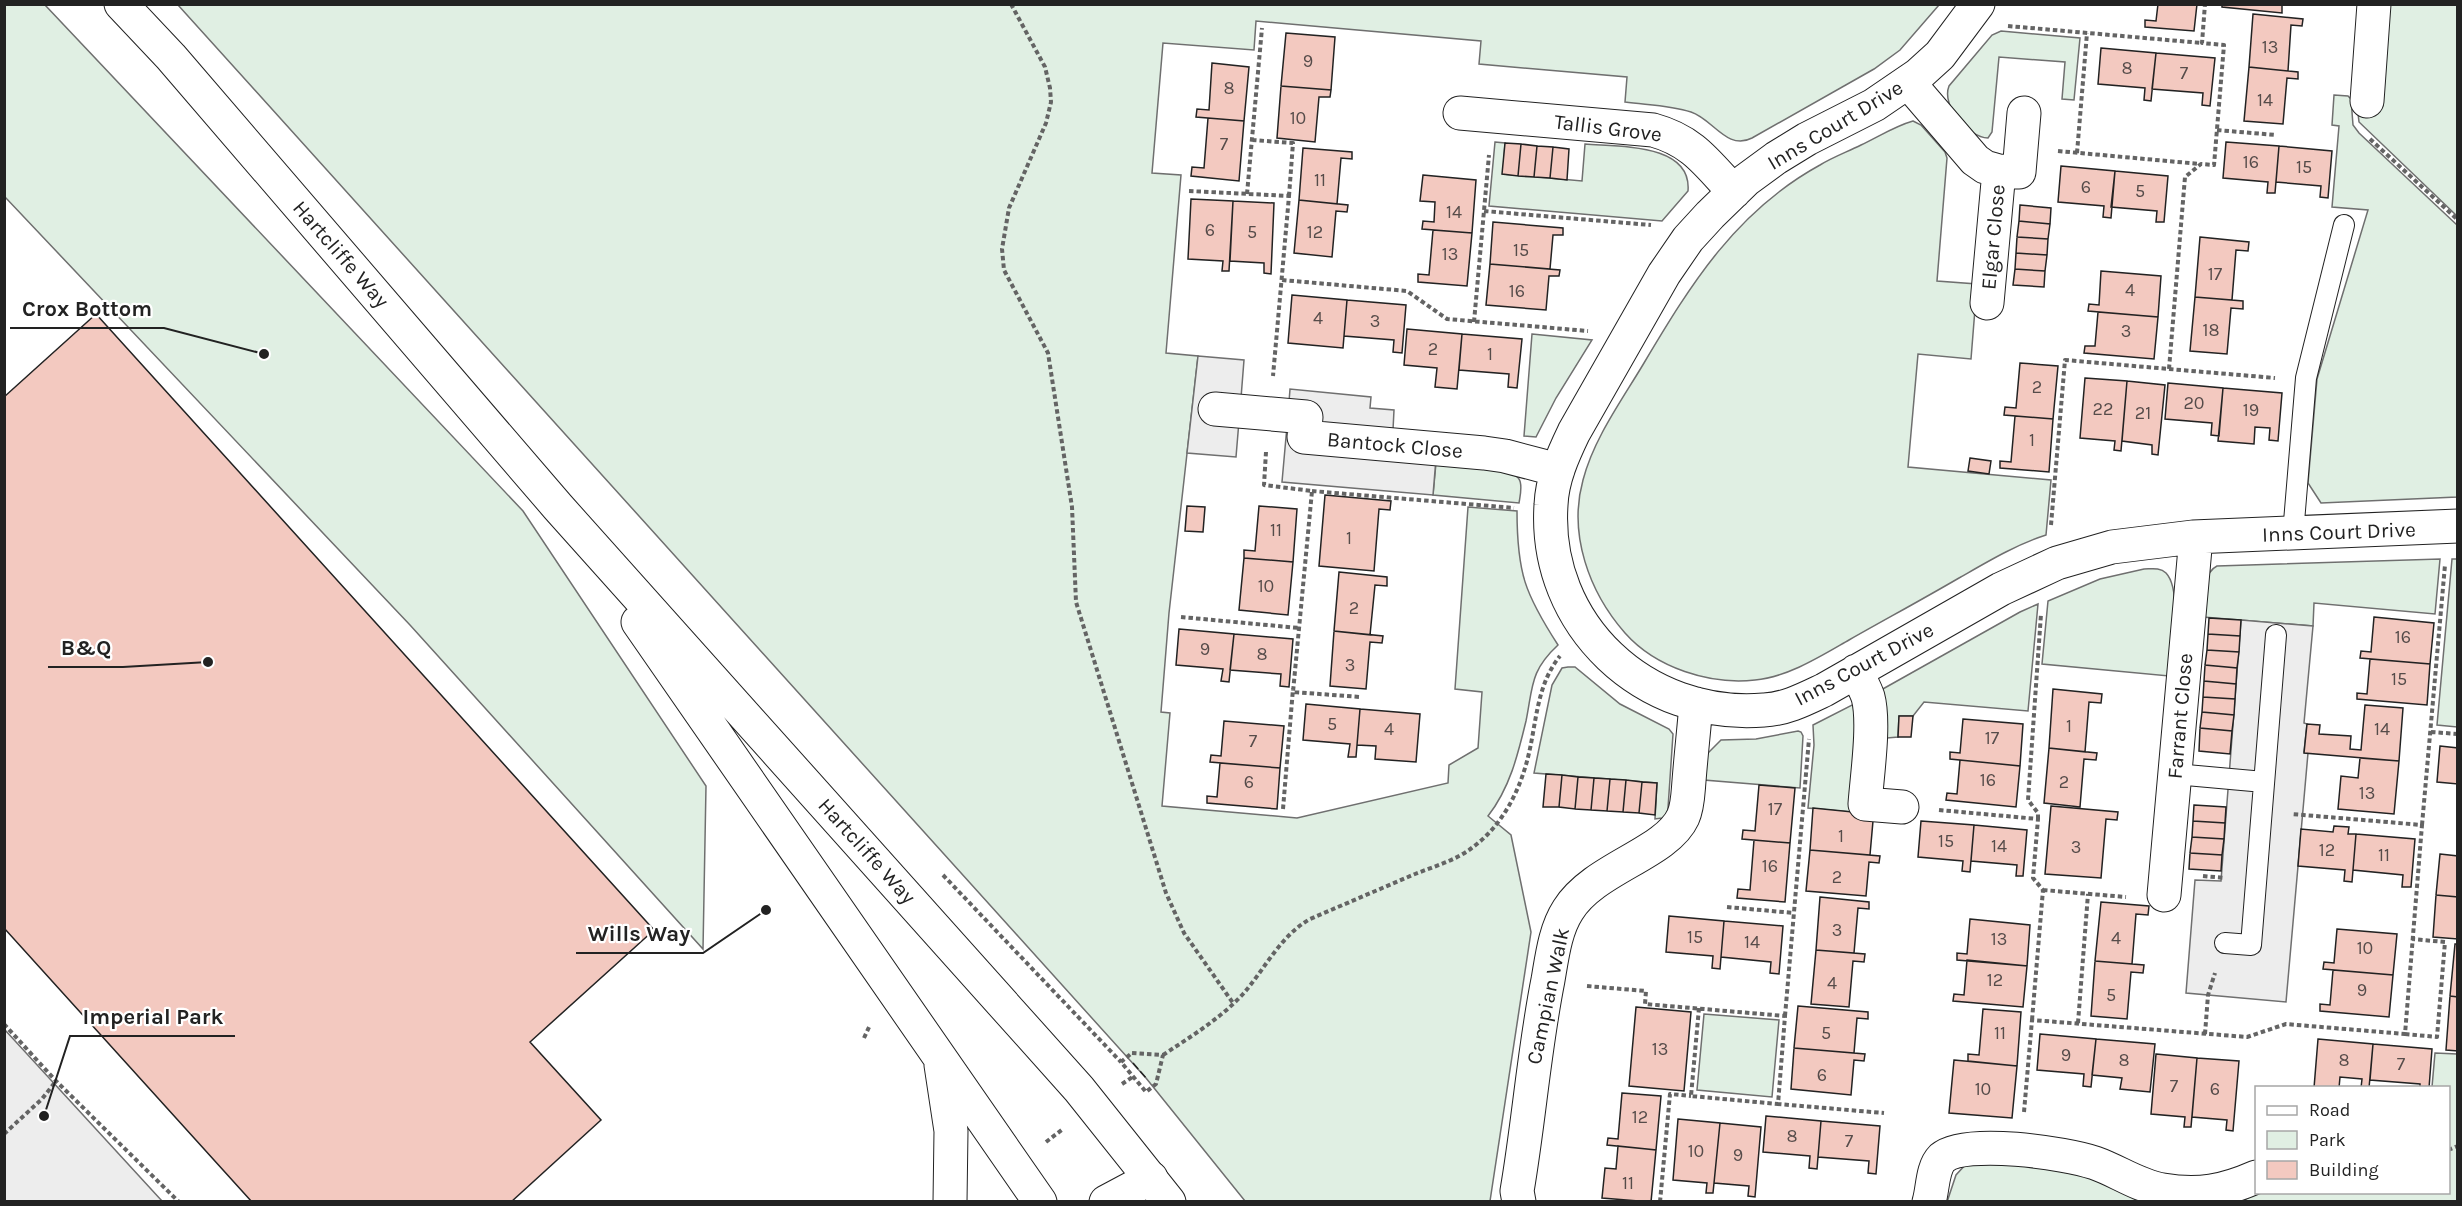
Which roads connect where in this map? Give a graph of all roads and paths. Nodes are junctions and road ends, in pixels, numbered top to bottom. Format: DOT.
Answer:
graph roads {
  1 [pos="121,4"];
  2 [pos="1011,4"];
  3 [pos="1978,4"];
  4 [pos="2205,4"];
  5 [pos="2374,4"];
  6 [pos="2004,26"];
  7 [pos="1262,28"];
  8 [pos="2087,33"];
  9 [pos="2202,43"];
  10 [pos="1908,82"];
  11 [pos="2367,101"];
  12 [pos="1460,113"];
  13 [pos="2024,113"];
  14 [pos="1492,116"];
  15 [pos="2217,130"];
  16 [pos="2276,135"];
  17 [pos="1252,140"];
  18 [pos="2077,153"];
  19 [pos="2010,159"];
  20 [pos="2201,164"];
  21 [pos="1734,192"];
  22 [pos="1247,194"];
  23 [pos="1289,196"];
  24 [pos="1484,211"];
  25 [pos="1654,225"];
  26 [pos="2344,225"];
  27 [pos="1281,280"];
  28 [pos="1987,303"];
  29 [pos="1474,322"];
  30 [pos="1589,332"];
  31 [pos="2169,369"];
  32 [pos="2282,379"];
  33 [pos="1215,409"];
  34 [pos="1558,470"];
  35 [pos="1312,491"];
  36 [pos="558,507"];
  37 [pos="1526,509"];
  38 [pos="2457,526"];
  39 [pos="2293,534"];
  40 [pos="2196,537"];
  41 [pos="2445,562"];
  42 [pos="2047,568"];
  43 [pos="2042,605"];
  44 [pos="1181,617"];
  45 [pos="2276,635"];
  46 [pos="1564,653"];
  47 [pos="1856,671"];
  48 [pos="1696,704"];
  49 [pos="1807,731"];
  50 [pos="2431,732"];
  51 [pos="2457,734"];
  52 [pos="2175,774"];
  53 [pos="2264,782"];
  54 [pos="1902,807"];
  55 [pos="1283,809"];
  56 [pos="2038,819"];
  57 [pos="2422,825"];
  58 [pos="2257,880"];
  59 [pos="2165,884"];
  60 [pos="2043,890"];
  61 [pos="2088,894"];
  62 [pos="1727,907"];
  63 [pos="1794,913"];
  64 [pos="2412,939"];
  65 [pos="2225,943"];
  66 [pos="1547,983"];
  67 [pos="1233,1003"];
  68 [pos="1699,1008"];
  69 [pos="1785,1016"];
  70 [pos="2032,1020"];
  71 [pos="2078,1023"];
  72 [pos="4,1024"];
  73 [pos="2205,1034"];
  74 [pos="2405,1034"];
  75 [pos="1163,1055"];
  76 [pos="939,1057"];
  77 [pos="56,1081"];
  78 [pos="1691,1096"];
  79 [pos="1778,1104"];
  80 [pos="1884,1113"];
  81 [pos="4,1134"];
  82 [pos="2255,1177"];
  83 [pos="1152,1194"];
  84 [pos="179,1202"];
  85 [pos="950,1202"];
  86 [pos="1040,1202"];
  87 [pos="1106,1202"];
  88 [pos="1519,1202"];
  89 [pos="1660,1202"];
  90 [pos="1929,1202"];
  1 -- 36 [label="main road, Hartcliffe Way"];
  2 -- 67 [label="path"];
  3 -- 10 [label="main road, Inns Court Drive"];
  4 -- 9 [label="path"];
  5 -- 11 [label="main road"];
  6 -- 8 [label="path"];
  7 -- 17 [label="path"];
  8 -- 9 [label="path"];
  8 -- 18 [label="path"];
  9 -- 15 [label="path"];
  10 -- 19 [label="main road, Elgar Close"];
  10 -- 21 [label="main road, Inns Court Drive"];
  12 -- 14 [label="main road, Tallis Grove"];
  13 -- 19 [label="main road, Elgar Close"];
  14 -- 21 [label="main road, Tallis Grove"];
  14 -- 24 [label="path"];
  15 -- 16 [label="path"];
  15 -- 20 [label="path"];
  17 -- 22 [label="path"];
  17 -- 23 [label="path"];
  18 -- 19 [label="path"];
  18 -- 20 [label="path"];
  19 -- 28 [label="main road, Elgar Close"];
  20 -- 31 [label="path"];
  21 -- 34 [label="main road, Inns Court Drive"];
  24 -- 25 [label="path"];
  24 -- 29 [label="path"];
  26 -- 39 [label="lane"];
  27 -- 29 [label="path"];
  29 -- 30 [label="path"];
  31 -- 32 [label="path"];
  31 -- 42 [label="path"];
  33 -- 34 [label="main road, Bantock Close"];
  34 -- 48 [label="main road, Inns Court Drive"];
  35 -- 37 [label="path"];
  36 -- 76 [label="main road, Hartcliffe Way"];
  36 -- 83 [label="main road, Hartcliffe Way"];
  38 -- 39 [label="main road, Inns Court Drive"];
  39 -- 40 [label="main road, Inns Court Drive"];
  40 -- 42 [label="main road, Inns Court Drive"];
  40 -- 52 [label="main road, Farrant Close"];
  41 -- 50 [label="path"];
  42 -- 47 [label="main road, Inns Court Drive"];
  43 -- 56 [label="path"];
  44 -- 55 [label="path"];
  45 -- 53 [label="lane"];
  46 -- 67 [label="path"];
  47 -- 48 [label="main road, Inns Court Drive"];
  47 -- 54 [label="main road"];
  48 -- 66 [label="main road, Campian Walk"];
  49 -- 63 [label="path"];
  50 -- 51 [label="path"];
  50 -- 57 [label="path"];
  52 -- 53 [label="lane"];
  52 -- 59 [label="main road, Farrant Close"];
  53 -- 58 [label="lane"];
  54 -- 56 [label="path"];
  56 -- 60 [label="path"];
  58 -- 59 [label="path"];
  58 -- 65 [label="lane"];
  59 -- 61 [label="path"];
  60 -- 61 [label="path"];
  60 -- 70 [label="path"];
  61 -- 71 [label="path"];
  62 -- 63 [label="path"];
  63 -- 69 [label="path"];
  64 -- 74 [label="path"];
  65 -- 73 [label="path"];
  66 -- 68 [label="path"];
  66 -- 88 [label="main road, Campian Walk"];
  67 -- 75 [label="path"];
  68 -- 69 [label="path"];
  68 -- 78 [label="path"];
  69 -- 79 [label="path"];
  72 -- 77 [label="path"];
  75 -- 75 [label="path"];
  76 -- 85 [label="main road"];
  76 -- 86 [label="main road, Hartcliffe Way"];
  77 -- 81 [label="path"];
  77 -- 84 [label="path"];
  78 -- 79 [label="path"];
  78 -- 89 [label="path"];
  79 -- 80 [label="path"];
  82 -- 90 [label="main road"];
  83 -- 87 [label="main road"];
}
